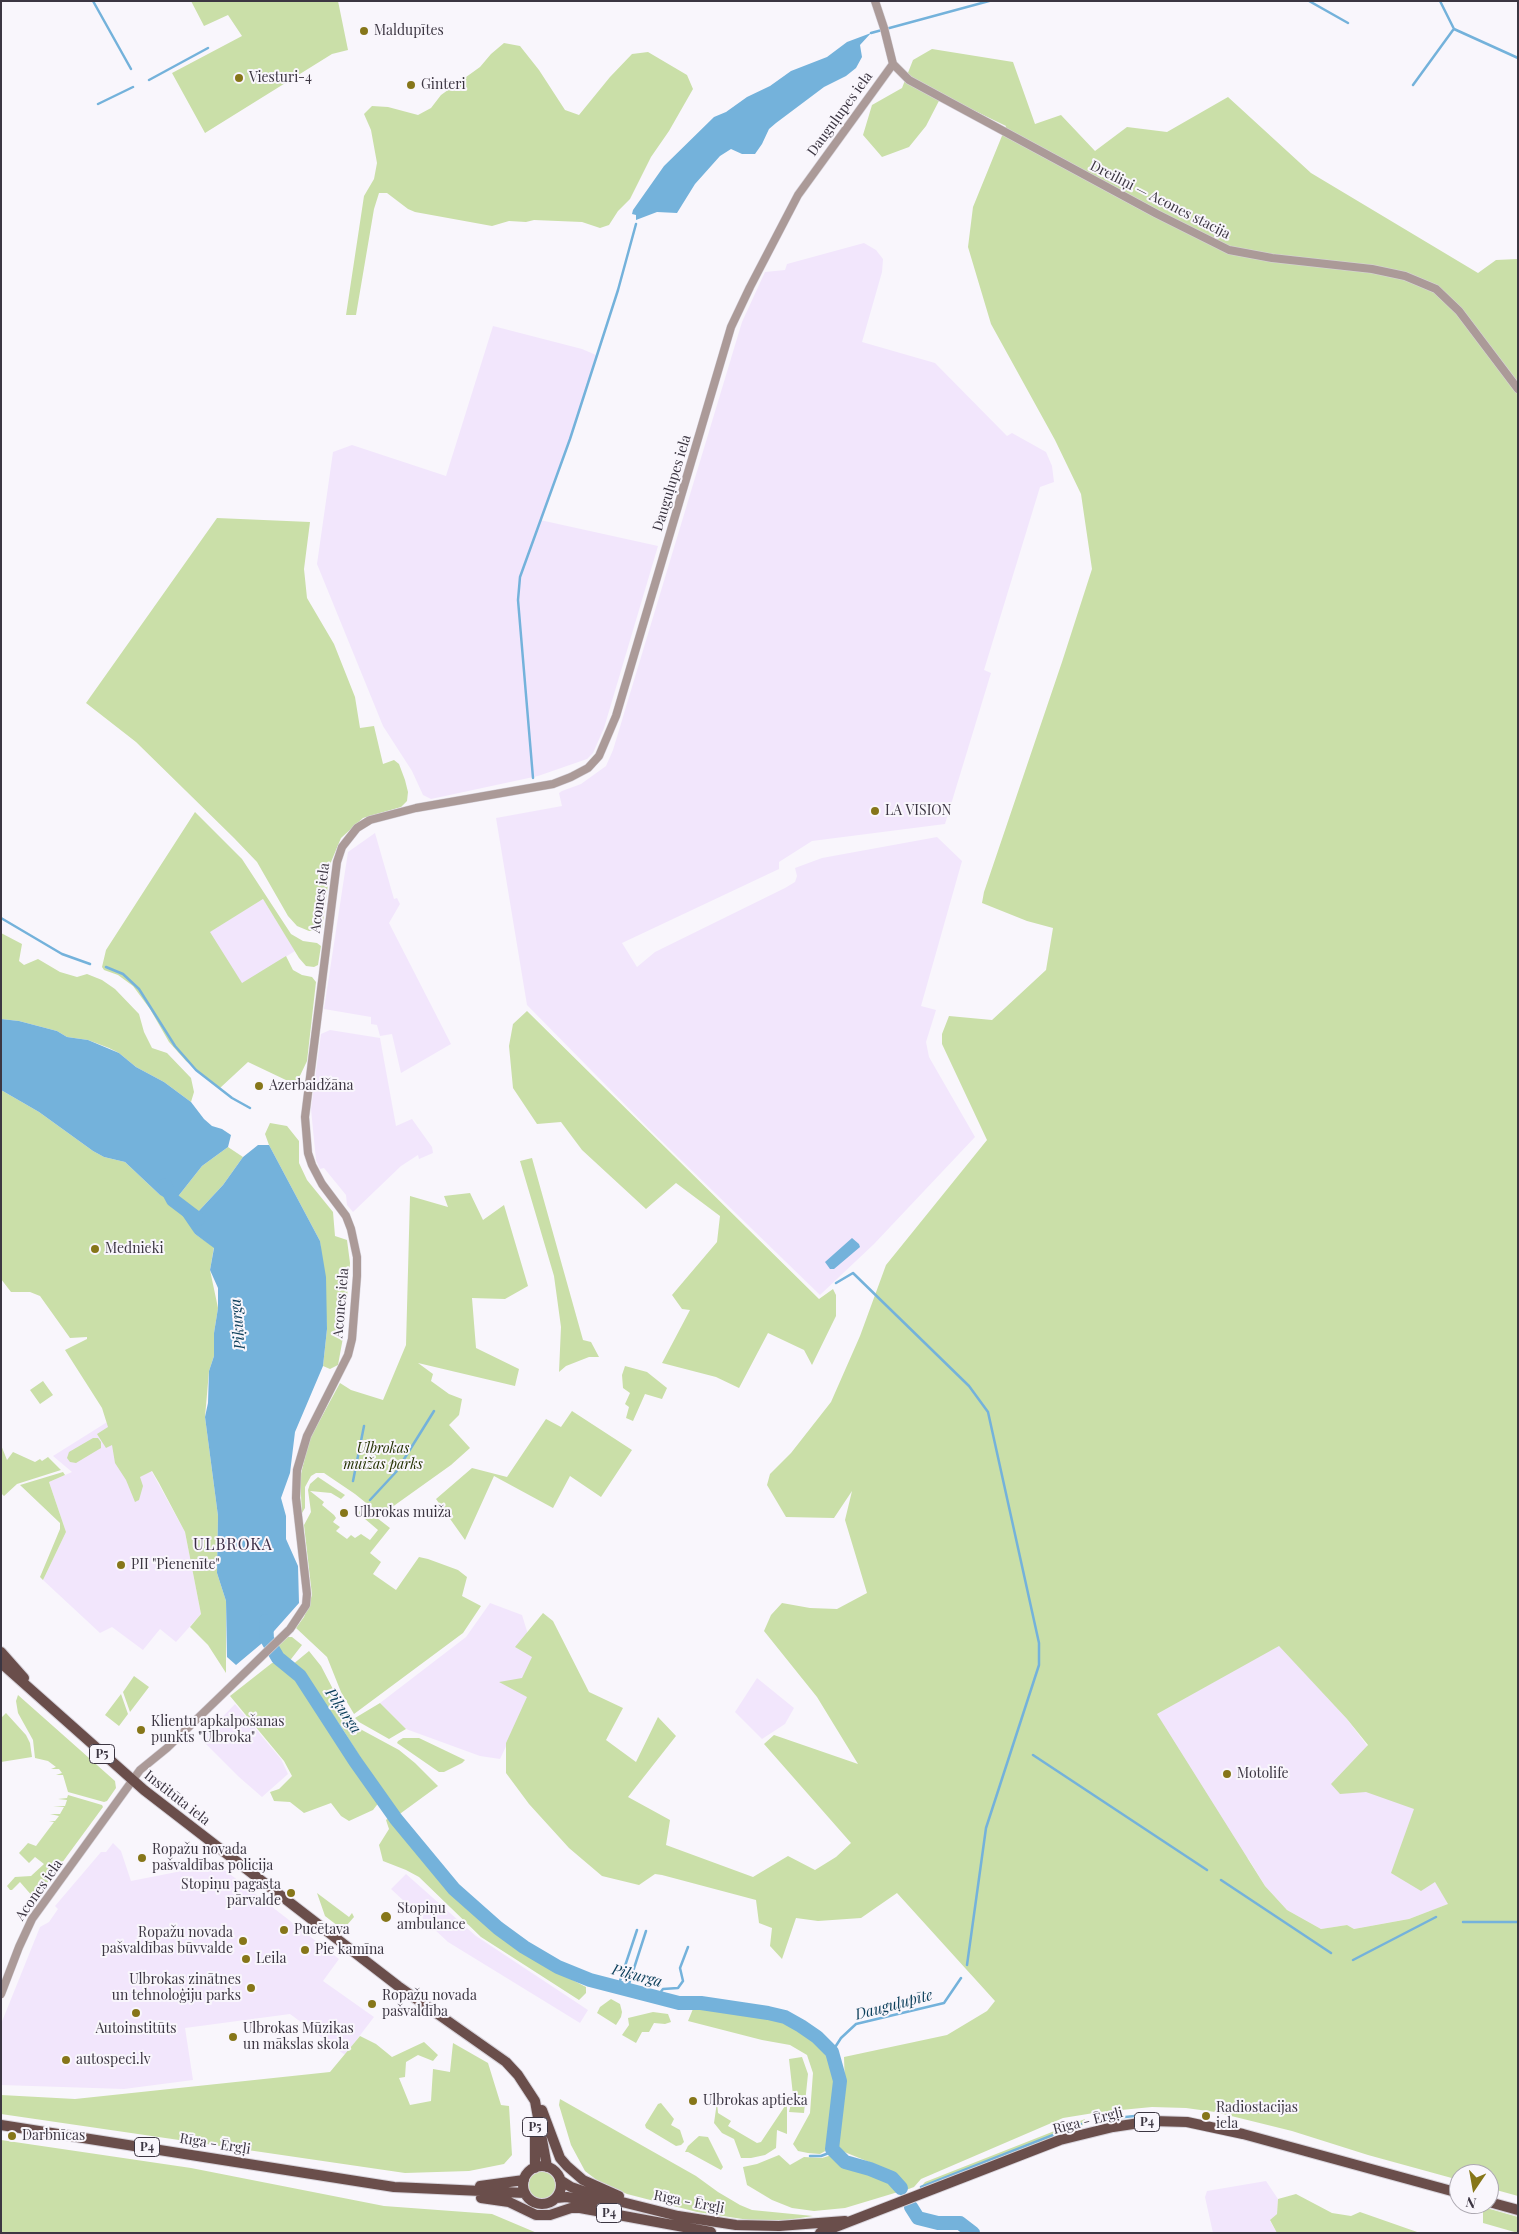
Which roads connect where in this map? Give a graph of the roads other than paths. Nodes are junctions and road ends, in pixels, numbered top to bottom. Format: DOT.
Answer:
graph roads {
  1 [pos="875,1"];
  2 [pos="893,64"];
  3 [pos="1518,389"];
  4 [pos="416,808"];
  5 [pos="1,1652"];
  6 [pos="1,1663"];
  7 [pos="30,1687"];
  8 [pos="133,1781"];
  9 [pos="1,1994"];
  10 [pos="527,2088"];
  11 [pos="535,2101"];
  12 [pos="1,2125"];
  13 [pos="547,2167"];
  14 [pos="535,2168"];
  15 [pos="524,2180"];
  16 [pos="560,2180"];
  17 [pos="365,2181"];
  18 [pos="394,2187"];
  19 [pos="1449,2190"];
  20 [pos="525,2193"];
  21 [pos="556,2198"];
  22 [pos="1499,2205"];
  23 [pos="1518,2210"];
  24 [pos="690,2216"];
  25 [pos="848,2221"];
  26 [pos="714,2232"];
  27 [pos="820,2233"];
  1 -- 2 [label="street"];
  2 -- 3 [label="street, Dreiliņi — Acones stacija"];
  2 -- 4 [label="street, Dauguļupes iela"];
  4 -- 8 [label="street, Acones iela"];
  5 -- 7 [label="main road, Institūta iela / P5"];
  6 -- 7 [label="main road, Institūta iela / P5"];
  7 -- 8 [label="main road, Institūta iela / P5"];
  8 -- 9 [label="street, Acones iela"];
  8 -- 10 [label="main road, Institūta iela / P5"];
  10 -- 11 [label="main road, P5"];
  10 -- 14 [label="main road, P5"];
  11 -- 13 [label="main road, P5"];
  11 -- 24 [label="main road, P5"];
  12 -- 17 [label="main road, Rīga - Ērgļi / P4"];
  13 -- 14 [label="main road"];
  13 -- 16 [label="main road"];
  14 -- 15 [label="main road"];
  15 -- 17 [label="main road, Rīga - Ērgļi / P4"];
  15 -- 20 [label="main road"];
  16 -- 21 [label="main road"];
  16 -- 24 [label="main road, Rīga - Ērgļi / P4"];
  17 -- 18 [label="main road, Rīga - Ērgļi / P4"];
  18 -- 20 [label="main road, Rīga - Ērgļi / P4"];
  18 -- 26 [label="main road, P4"];
  19 -- 25 [label="main road, Rīga - Ērgļi / P4"];
  20 -- 21 [label="main road"];
  21 -- 26 [label="main road, Rīga - Ērgļi / P4"];
  22 -- 23 [label="main road"];
  24 -- 25 [label="main road, Rīga - Ērgļi / P4"];
  25 -- 27 [label="main road, Rīga - Ērgļi / P4"];
}
